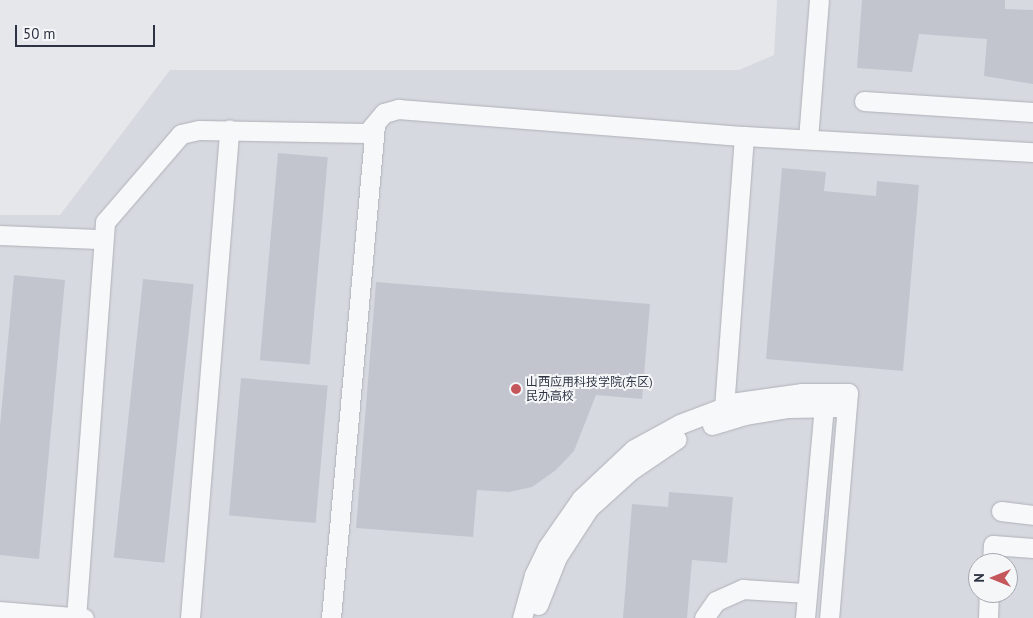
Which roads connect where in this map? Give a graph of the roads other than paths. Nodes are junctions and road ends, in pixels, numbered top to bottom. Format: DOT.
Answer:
graph roads {
  1 [pos="819,0"];
  2 [pos="864,101"];
  3 [pos="1033,112"];
  4 [pos="375,126"];
  5 [pos="229,130"];
  6 [pos="744,136"];
  7 [pos="808,139"];
  8 [pos="1033,152"];
  9 [pos="0,235"];
  10 [pos="94,239"];
  11 [pos="824,399"];
  12 [pos="724,414"];
  13 [pos="1001,511"];
  14 [pos="1033,514"];
  15 [pos="1033,548"];
  16 [pos="993,553"];
  17 [pos="807,593"];
  18 [pos="989,603"];
  19 [pos="0,611"];
  20 [pos="79,618"];
  21 [pos="190,618"];
  22 [pos="331,618"];
  23 [pos="522,618"];
  24 [pos="535,618"];
  25 [pos="704,618"];
  26 [pos="805,618"];
  27 [pos="829,618"];
  28 [pos="988,618"];
  1 -- 7 [label="lane"];
  2 -- 3 [label="lane"];
  4 -- 5 [label="lane"];
  4 -- 6 [label="lane"];
  4 -- 22 [label="lane"];
  5 -- 20 [label="lane"];
  5 -- 21 [label="lane"];
  6 -- 7 [label="lane"];
  6 -- 12 [label="lane"];
  7 -- 8 [label="lane"];
  9 -- 10 [label="lane"];
  11 -- 12 [label="lane"];
  11 -- 17 [label="lane"];
  11 -- 27 [label="lane"];
  12 -- 23 [label="lane"];
  12 -- 24 [label="lane"];
  13 -- 14 [label="lane"];
  15 -- 16 [label="lane"];
  17 -- 25 [label="lane"];
  17 -- 26 [label="lane"];
  18 -- 28 [label="lane"];
  19 -- 20 [label="lane"];
}
